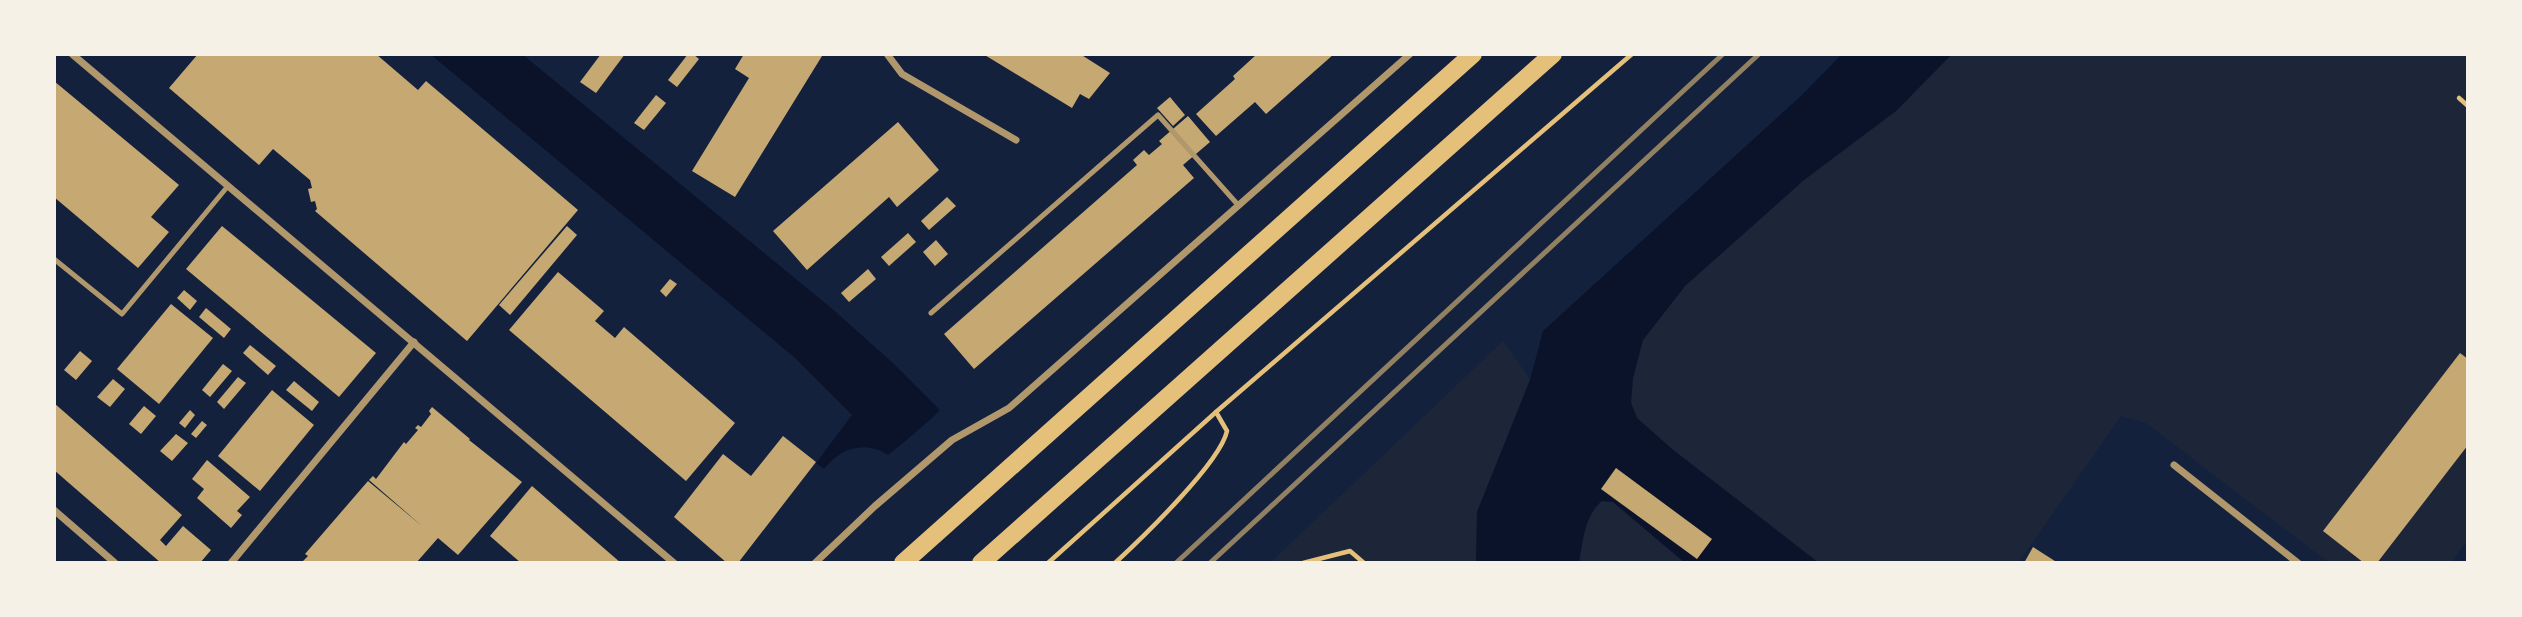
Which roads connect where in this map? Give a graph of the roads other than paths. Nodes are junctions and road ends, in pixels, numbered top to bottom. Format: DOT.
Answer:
graph roads {
  1 [pos="72,54"];
  2 [pos="887,54"];
  3 [pos="1410,54"];
  4 [pos="1474,54"];
  5 [pos="1553,54"];
  6 [pos="1016,140"];
  7 [pos="228,186"];
  8 [pos="1239,206"];
  9 [pos="54,259"];
  10 [pos="931,313"];
  11 [pos="414,342"];
  12 [pos="2174,464"];
  13 [pos="54,510"];
  14 [pos="115,563"];
  15 [pos="231,563"];
  16 [pos="674,563"];
  17 [pos="815,563"];
  18 [pos="903,563"];
  19 [pos="981,563"];
  20 [pos="2298,563"];
  1 -- 7 [label="street"];
  2 -- 6 [label="street"];
  3 -- 8 [label="street"];
  4 -- 18 [label="main road"];
  5 -- 19 [label="main road"];
  7 -- 9 [label="lane"];
  7 -- 11 [label="street"];
  8 -- 10 [label="lane"];
  8 -- 17 [label="street"];
  11 -- 15 [label="street"];
  11 -- 16 [label="street"];
  12 -- 20 [label="street"];
  13 -- 14 [label="street"];
}
